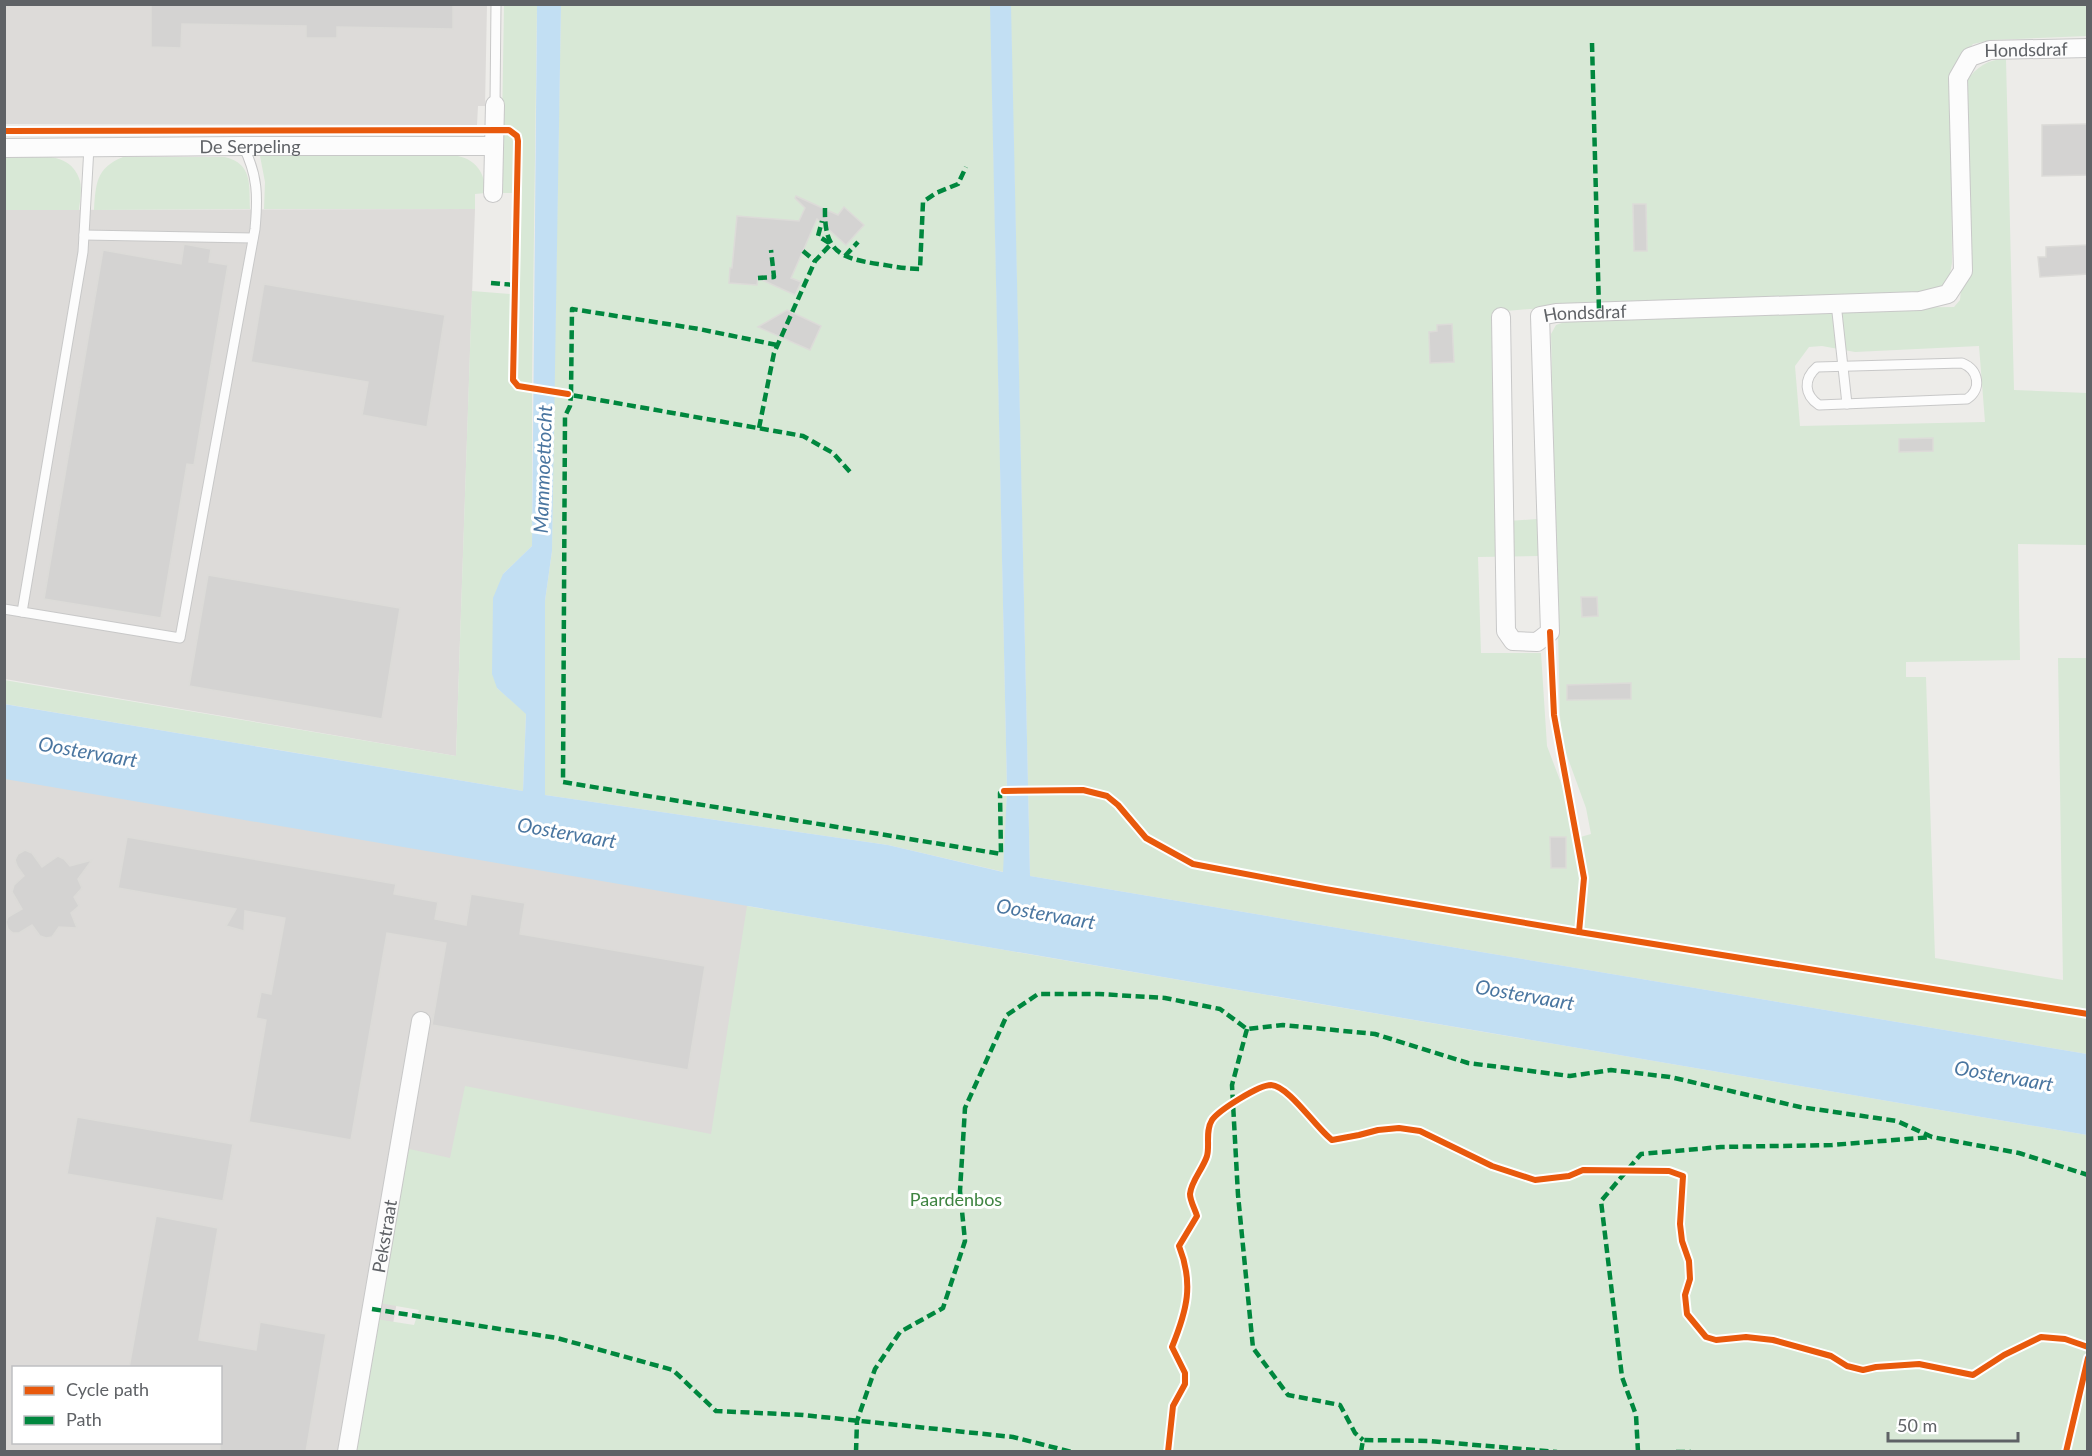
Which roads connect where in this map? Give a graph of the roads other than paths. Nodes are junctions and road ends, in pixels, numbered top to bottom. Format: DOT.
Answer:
graph roads {
  1 [pos="496,4"];
  2 [pos="2088,48"];
  3 [pos="495,105"];
  4 [pos="243,146"];
  5 [pos="89,147"];
  6 [pos="494,147"];
  7 [pos="4,148"];
  8 [pos="493,193"];
  9 [pos="84,236"];
  10 [pos="253,238"];
  11 [pos="1836,303"];
  12 [pos="1501,317"];
  13 [pos="1842,366"];
  14 [pos="1847,404"];
  15 [pos="4,609"];
  16 [pos="22,612"];
  17 [pos="421,1021"];
  18 [pos="347,1452"];
  1 -- 3 [label="lane"];
  2 -- 11 [label="street, Hondsdraf"];
  3 -- 6 [label="street"];
  4 -- 5 [label="street, De Serpeling"];
  4 -- 6 [label="street, De Serpeling"];
  4 -- 10 [label="lane"];
  5 -- 7 [label="street, De Serpeling"];
  5 -- 9 [label="lane"];
  6 -- 8 [label="street"];
  9 -- 10 [label="lane"];
  9 -- 16 [label="lane"];
  10 -- 16 [label="lane"];
  11 -- 12 [label="street, Hondsdraf"];
  11 -- 13 [label="lane"];
  13 -- 14 [label="lane"];
  13 -- 14 [label="lane"];
  13 -- 14 [label="lane"];
  15 -- 16 [label="lane"];
  17 -- 18 [label="street, Pekstraat"];
}
